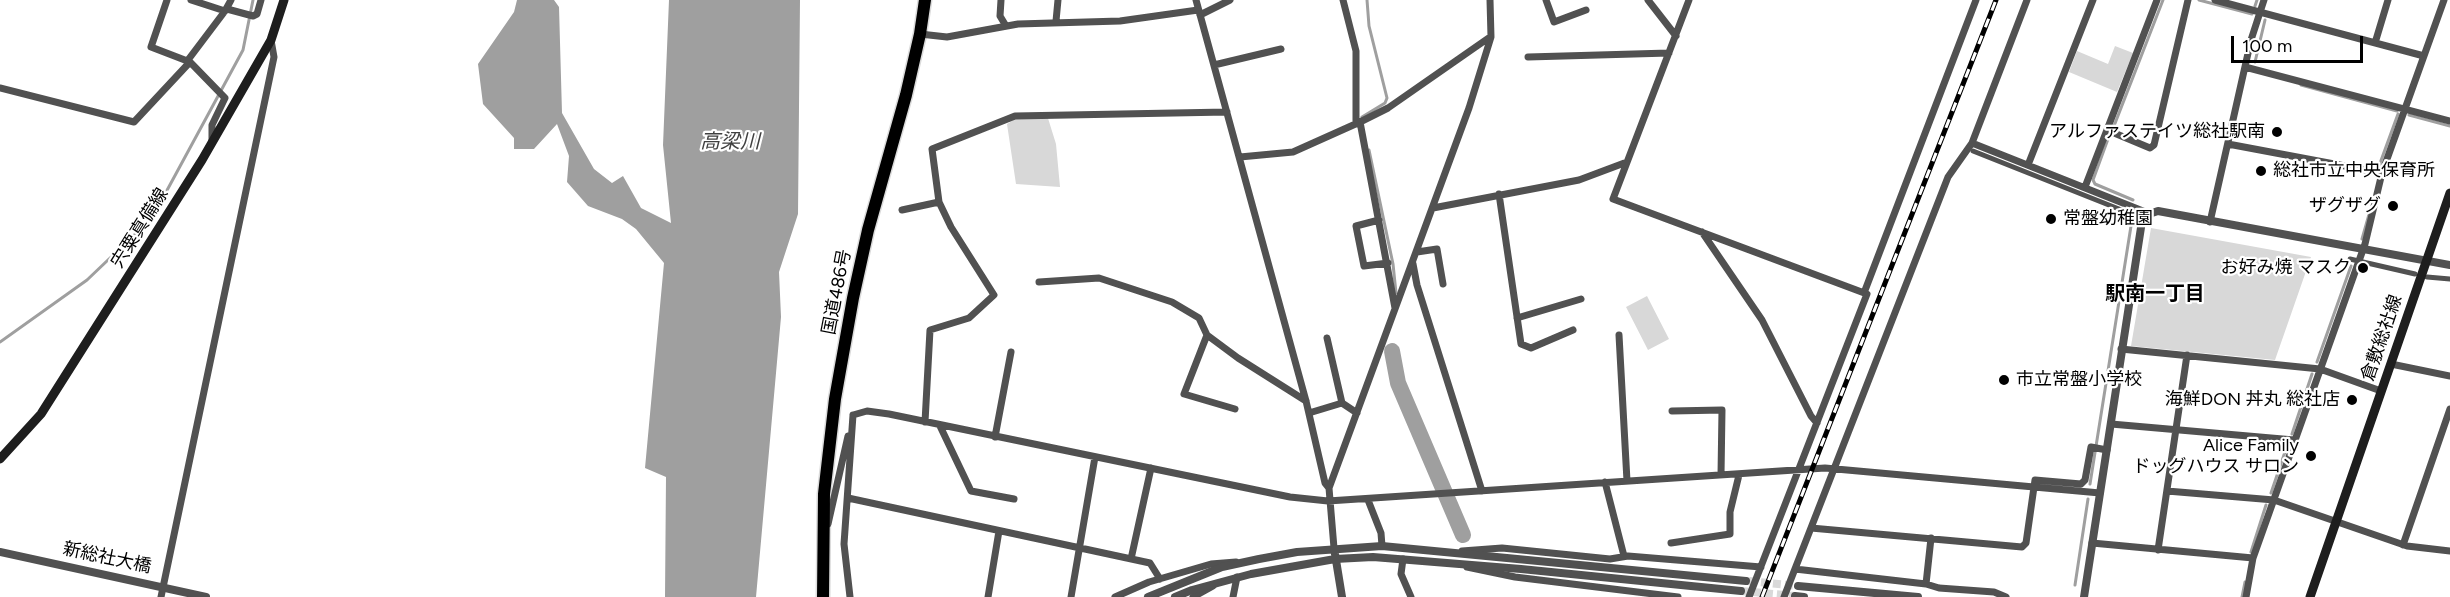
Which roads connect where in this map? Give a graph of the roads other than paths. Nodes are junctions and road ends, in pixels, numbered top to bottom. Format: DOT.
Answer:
graph roads {
  1 [pos="167,0"];
  2 [pos="191,0"];
  3 [pos="231,0"];
  4 [pos="261,0"];
  5 [pos="284,0"];
  6 [pos="925,0"];
  7 [pos="1001,0"];
  8 [pos="1058,0"];
  9 [pos="1196,0"];
  10 [pos="1230,0"];
  11 [pos="1343,0"];
  12 [pos="1490,0"];
  13 [pos="1546,0"];
  14 [pos="1648,0"];
  15 [pos="1689,0"];
  16 [pos="1976,0"];
  17 [pos="2027,0"];
  18 [pos="2093,0"];
  19 [pos="2157,0"];
  20 [pos="2188,0"];
  21 [pos="2215,0"];
  22 [pos="2264,0"];
  23 [pos="2388,0"];
  24 [pos="2444,0"];
  25 [pos="226,10"];
  26 [pos="1586,10"];
  27 [pos="1199,12"];
  28 [pos="2260,12"];
  29 [pos="1056,21"];
  30 [pos="1006,26"];
  31 [pos="920,34"];
  32 [pos="1676,36"];
  33 [pos="1491,37"];
  34 [pos="271,39"];
  35 [pos="2375,43"];
  36 [pos="1281,49"];
  37 [pos="1669,53"];
  38 [pos="2424,56"];
  39 [pos="1528,57"];
  40 [pos="189,61"];
  41 [pos="1214,65"];
  42 [pos="2245,67"];
  43 [pos="0,88"];
  44 [pos="2406,109"];
  45 [pos="1227,112"];
  46 [pos="2450,121"];
  47 [pos="1358,123"];
  48 [pos="2107,130"];
  49 [pos="212,143"];
  50 [pos="2228,144"];
  51 [pos="1973,147"];
  52 [pos="1240,157"];
  53 [pos="1627,162"];
  54 [pos="2028,165"];
  55 [pos="2382,173"];
  56 [pos="2085,187"];
  57 [pos="2450,193"];
  58 [pos="1499,194"];
  59 [pos="939,202"];
  60 [pos="1433,208"];
  61 [pos="902,210"];
  62 [pos="2148,213"];
  63 [pos="1379,220"];
  64 [pos="2135,221"];
  65 [pos="2210,222"];
  66 [pos="1702,232"];
  67 [pos="2362,250"];
  68 [pos="1417,252"];
  69 [pos="2354,260"];
  70 [pos="2426,261"];
  71 [pos="1388,262"];
  72 [pos="1413,264"];
  73 [pos="2450,266"];
  74 [pos="2415,274"];
  75 [pos="2427,277"];
  76 [pos="2450,279"];
  77 [pos="1039,282"];
  78 [pos="1443,284"];
  79 [pos="1864,293"];
  80 [pos="1581,298"];
  81 [pos="1395,311"];
  82 [pos="1517,318"];
  83 [pos="1573,330"];
  84 [pos="1208,335"];
  85 [pos="1619,335"];
  86 [pos="1327,338"];
  87 [pos="2121,349"];
  88 [pos="1011,352"];
  89 [pos="2187,355"];
  90 [pos="2391,364"];
  91 [pos="2320,369"];
  92 [pos="2450,376"];
  93 [pos="2381,391"];
  94 [pos="1306,401"];
  95 [pos="1342,403"];
  96 [pos="1235,409"];
  97 [pos="2450,409"];
  98 [pos="1672,411"];
  99 [pos="1309,413"];
  100 [pos="1357,413"];
  101 [pos="853,416"];
  102 [pos="925,422"];
  103 [pos="1817,423"];
  104 [pos="2111,424"];
  105 [pos="940,426"];
  106 [pos="2176,430"];
  107 [pos="995,437"];
  108 [pos="2294,440"];
  109 [pos="2099,448"];
  110 [pos="1095,457"];
  111 [pos="0,459"];
  112 [pos="1151,468"];
  113 [pos="1834,468"];
  114 [pos="1799,470"];
  115 [pos="1721,475"];
  116 [pos="1739,475"];
  117 [pos="1627,481"];
  118 [pos="1605,482"];
  119 [pos="2034,487"];
  120 [pos="1329,488"];
  121 [pos="2167,490"];
  122 [pos="1482,491"];
  123 [pos="2100,493"];
  124 [pos="848,498"];
  125 [pos="1014,499"];
  126 [pos="1368,500"];
  127 [pos="2274,500"];
  128 [pos="1328,501"];
  129 [pos="2334,522"];
  130 [pos="1811,528"];
  131 [pos="999,531"];
  132 [pos="1931,538"];
  133 [pos="1671,543"];
  134 [pos="2092,543"];
  135 [pos="2403,545"];
  136 [pos="1382,546"];
  137 [pos="1078,548"];
  138 [pos="1335,548"];
  139 [pos="2158,550"];
  140 [pos="2450,551"];
  141 [pos="0,552"];
  142 [pos="1459,552"];
  143 [pos="821,556"];
  144 [pos="1624,556"];
  145 [pos="2253,558"];
  146 [pos="1131,559"];
  147 [pos="1335,559"];
  148 [pos="1403,559"];
  149 [pos="1246,562"];
  150 [pos="1458,564"];
  151 [pos="1761,567"];
  152 [pos="1795,569"];
  153 [pos="1237,577"];
  154 [pos="1160,579"];
  155 [pos="1746,581"];
  156 [pos="1221,582"];
  157 [pos="1926,584"];
  158 [pos="1798,586"];
  159 [pos="1741,591"];
  160 [pos="1635,595"];
  161 [pos="161,597"];
  162 [pos="206,597"];
  163 [pos="823,597"];
  164 [pos="850,597"];
  165 [pos="988,597"];
  166 [pos="1071,597"];
  167 [pos="1115,597"];
  168 [pos="1148,597"];
  169 [pos="1176,597"];
  170 [pos="1193,597"];
  171 [pos="1233,597"];
  172 [pos="1342,597"];
  173 [pos="1411,597"];
  174 [pos="1678,597"];
  175 [pos="1749,597"];
  176 [pos="1784,597"];
  177 [pos="1918,597"];
  178 [pos="2006,597"];
  179 [pos="2085,597"];
  180 [pos="2246,597"];
  181 [pos="2310,597"];
  1 -- 40 [label="street"];
  2 -- 25 [label="street"];
  3 -- 25 [label="street"];
  4 -- 25 [label="street"];
  5 -- 34 [label="main road, 宍粟真備線"];
  6 -- 31 [label="highway, 国道486号"];
  7 -- 30 [label="street"];
  8 -- 29 [label="street"];
  9 -- 27 [label="street"];
  10 -- 27 [label="street"];
  11 -- 47 [label="street"];
  12 -- 33 [label="street"];
  13 -- 26 [label="street"];
  14 -- 32 [label="street"];
  15 -- 32 [label="street"];
  16 -- 79 [label="street"];
  17 -- 51 [label="street"];
  18 -- 54 [label="street"];
  19 -- 48 [label="street"];
  20 -- 48 [label="street"];
  21 -- 28 [label="street"];
  22 -- 28 [label="street"];
  23 -- 35 [label="street"];
  24 -- 38 [label="street"];
  25 -- 40 [label="street"];
  27 -- 29 [label="street"];
  27 -- 41 [label="street"];
  28 -- 35 [label="street"];
  28 -- 42 [label="street"];
  29 -- 30 [label="street"];
  30 -- 31 [label="street"];
  31 -- 143 [label="highway, 国道486号"];
  32 -- 37 [label="street"];
  33 -- 47 [label="street"];
  33 -- 60 [label="street"];
  34 -- 49 [label="main road, 宍粟真備線"];
  34 -- 161 [label="street"];
  35 -- 38 [label="street"];
  36 -- 41 [label="street"];
  37 -- 39 [label="street"];
  37 -- 53 [label="street"];
  38 -- 44 [label="street"];
  40 -- 43 [label="street"];
  40 -- 49 [label="street"];
  41 -- 45 [label="street"];
  42 -- 44 [label="street"];
  42 -- 50 [label="street"];
  44 -- 46 [label="street"];
  44 -- 55 [label="street"];
  45 -- 52 [label="street"];
  45 -- 59 [label="street"];
  47 -- 52 [label="street"];
  47 -- 63 [label="street"];
  48 -- 56 [label="street"];
  49 -- 111 [label="main road, 宍粟真備線"];
  50 -- 55 [label="street"];
  50 -- 65 [label="street"];
  51 -- 54 [label="street"];
  51 -- 64 [label="street"];
  51 -- 113 [label="street"];
  52 -- 94 [label="street"];
  53 -- 58 [label="street"];
  53 -- 66 [label="street"];
  54 -- 56 [label="street"];
  55 -- 67 [label="street"];
  56 -- 62 [label="street"];
  57 -- 70 [label="main road, 倉敷総社線"];
  58 -- 60 [label="street"];
  58 -- 82 [label="street"];
  59 -- 61 [label="street"];
  59 -- 102 [label="street"];
  60 -- 68 [label="street"];
  62 -- 65 [label="street"];
  62 -- 87 [label="street"];
  63 -- 71 [label="street"];
  63 -- 71 [label="street"];
  65 -- 67 [label="street"];
  66 -- 79 [label="street"];
  66 -- 103 [label="street"];
  67 -- 69 [label="street"];
  67 -- 70 [label="street"];
  68 -- 72 [label="street"];
  68 -- 78 [label="street"];
  69 -- 74 [label="street"];
  69 -- 91 [label="street"];
  70 -- 73 [label="street"];
  70 -- 90 [label="main road, 倉敷総社線"];
  71 -- 81 [label="street"];
  72 -- 81 [label="street"];
  72 -- 122 [label="street"];
  75 -- 76 [label="street"];
  77 -- 84 [label="street"];
  79 -- 103 [label="street"];
  80 -- 82 [label="street"];
  81 -- 100 [label="street"];
  82 -- 83 [label="street"];
  84 -- 94 [label="street"];
  84 -- 96 [label="street"];
  85 -- 117 [label="street"];
  86 -- 95 [label="street"];
  87 -- 89 [label="street"];
  87 -- 104 [label="street"];
  88 -- 107 [label="street"];
  89 -- 91 [label="street"];
  89 -- 106 [label="street"];
  90 -- 92 [label="street"];
  90 -- 93 [label="main road, 倉敷総社線"];
  91 -- 93 [label="street"];
  91 -- 108 [label="street"];
  93 -- 129 [label="main road, 倉敷総社線"];
  94 -- 99 [label="street"];
  95 -- 99 [label="street"];
  95 -- 100 [label="street"];
  97 -- 135 [label="street"];
  98 -- 115 [label="street"];
  99 -- 120 [label="street"];
  100 -- 120 [label="street"];
  101 -- 102 [label="street"];
  101 -- 124 [label="street"];
  101 -- 143 [label="street"];
  102 -- 105 [label="street"];
  103 -- 114 [label="street"];
  104 -- 106 [label="street"];
  104 -- 109 [label="street"];
  105 -- 107 [label="street"];
  105 -- 125 [label="street"];
  106 -- 108 [label="street"];
  106 -- 121 [label="street"];
  107 -- 110 [label="street"];
  108 -- 127 [label="street"];
  109 -- 119 [label="street"];
  109 -- 123 [label="street"];
  110 -- 112 [label="street"];
  110 -- 137 [label="street"];
  112 -- 128 [label="street"];
  112 -- 146 [label="street"];
  113 -- 114 [label="street"];
  113 -- 119 [label="street"];
  113 -- 130 [label="street"];
  114 -- 116 [label="street"];
  114 -- 151 [label="street"];
  115 -- 116 [label="street"];
  115 -- 117 [label="street"];
  116 -- 133 [label="street"];
  117 -- 118 [label="street"];
  118 -- 122 [label="street"];
  118 -- 144 [label="street"];
  119 -- 123 [label="street"];
  119 -- 132 [label="street"];
  120 -- 128 [label="street"];
  121 -- 127 [label="street"];
  121 -- 139 [label="street"];
  122 -- 126 [label="street"];
  123 -- 134 [label="street"];
  124 -- 131 [label="street"];
  124 -- 164 [label="street"];
  126 -- 128 [label="street"];
  126 -- 136 [label="street"];
  127 -- 129 [label="street"];
  127 -- 145 [label="street"];
  128 -- 138 [label="street"];
  129 -- 135 [label="street"];
  129 -- 181 [label="main road, 倉敷総社線"];
  130 -- 132 [label="street"];
  130 -- 152 [label="street"];
  131 -- 137 [label="street"];
  131 -- 165 [label="street"];
  132 -- 157 [label="street"];
  134 -- 139 [label="street"];
  134 -- 179 [label="street"];
  135 -- 140 [label="street"];
  136 -- 138 [label="street"];
  136 -- 142 [label="street"];
  137 -- 146 [label="street"];
  137 -- 166 [label="street"];
  138 -- 147 [label="street"];
  138 -- 149 [label="street"];
  139 -- 145 [label="street"];
  141 -- 162 [label="street, 新総社大橋, bridge"];
  142 -- 144 [label="street"];
  142 -- 155 [label="street"];
  143 -- 163 [label="highway, 国道486号"];
  144 -- 151 [label="street"];
  145 -- 180 [label="street"];
  146 -- 154 [label="street"];
  147 -- 148 [label="street"];
  147 -- 153 [label="street"];
  147 -- 172 [label="street"];
  148 -- 150 [label="street"];
  148 -- 173 [label="street"];
  149 -- 154 [label="street"];
  149 -- 168 [label="street"];
  150 -- 159 [label="street"];
  150 -- 160 [label="street"];
  151 -- 175 [label="street"];
  152 -- 157 [label="street"];
  152 -- 176 [label="street"];
  153 -- 156 [label="street"];
  153 -- 171 [label="street"];
  154 -- 167 [label="street"];
  156 -- 169 [label="street"];
  156 -- 170 [label="street"];
  157 -- 178 [label="street"];
  158 -- 177 [label="street"];
  160 -- 174 [label="street"];
}
